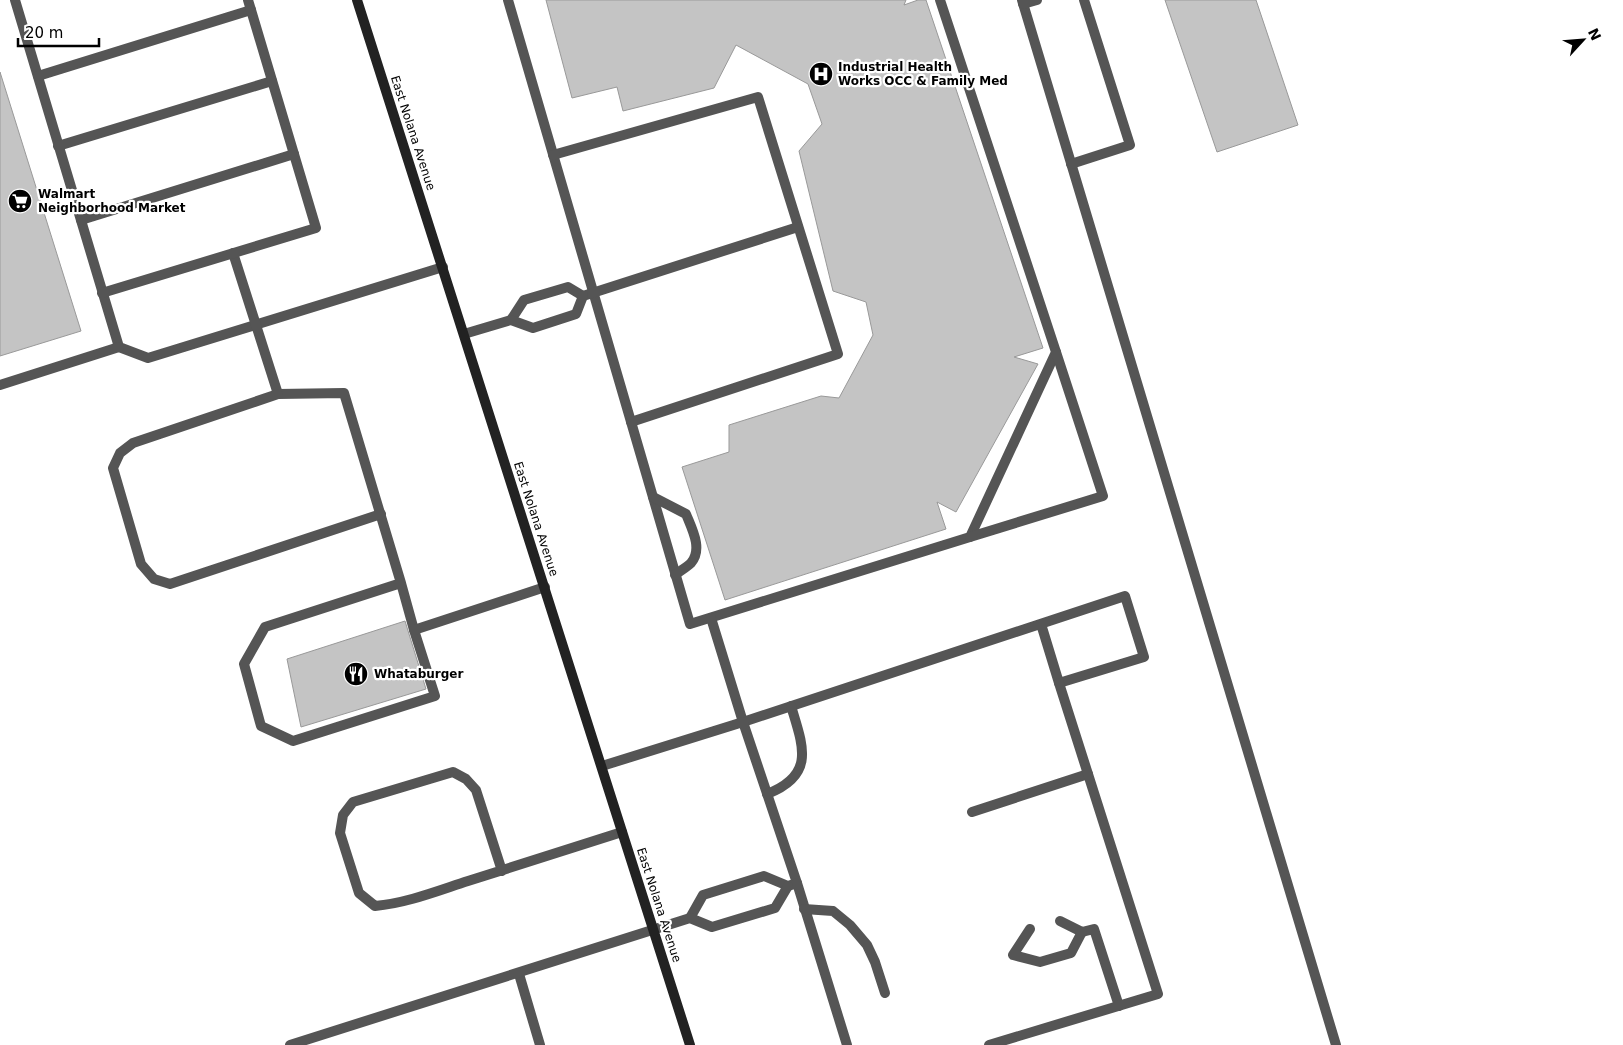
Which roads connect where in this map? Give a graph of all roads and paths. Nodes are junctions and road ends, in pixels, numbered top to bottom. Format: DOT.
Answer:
graph roads {
  1 [pos="358,0"];
  2 [pos="508,0"];
  3 [pos="940,0"];
  4 [pos="1038,0"];
  5 [pos="1084,0"];
  6 [pos="19,1"];
  7 [pos="1023,2"];
  8 [pos="250,5"];
  9 [pos="38,76"];
  10 [pos="272,81"];
  11 [pos="58,146"];
  12 [pos="294,154"];
  13 [pos="553,155"];
  14 [pos="1071,164"];
  15 [pos="82,220"];
  16 [pos="798,227"];
  17 [pos="233,254"];
  18 [pos="443,267"];
  19 [pos="594,292"];
  20 [pos="102,294"];
  21 [pos="583,296"];
  22 [pos="510,320"];
  23 [pos="256,324"];
  24 [pos="464,334"];
  25 [pos="119,347"];
  26 [pos="1056,352"];
  27 [pos="0,385"];
  28 [pos="278,394"];
  29 [pos="631,422"];
  30 [pos="653,497"];
  31 [pos="381,514"];
  32 [pos="970,537"];
  33 [pos="675,575"];
  34 [pos="402,583"];
  35 [pos="544,587"];
  36 [pos="711,618"];
  37 [pos="1040,624"];
  38 [pos="414,630"];
  39 [pos="1059,683"];
  40 [pos="791,706"];
  41 [pos="743,722"];
  42 [pos="602,766"];
  43 [pos="1088,774"];
  44 [pos="767,794"];
  45 [pos="972,812"];
  46 [pos="622,832"];
  47 [pos="502,871"];
  48 [pos="792,885"];
  49 [pos="804,909"];
  50 [pos="690,918"];
  51 [pos="1060,921"];
  52 [pos="1030,929"];
  53 [pos="654,930"];
  54 [pos="1082,932"];
  55 [pos="519,974"];
  56 [pos="885,993"];
  57 [pos="1120,1006"];
  58 [pos="290,1045"];
  59 [pos="540,1045"];
  60 [pos="690,1045"];
  61 [pos="848,1045"];
  62 [pos="989,1045"];
  63 [pos="1336,1045"];
  1 -- 18 [label="main road, East Nolana Avenue"];
  2 -- 13 [label="lane"];
  3 -- 26 [label="lane"];
  4 -- 7 [label="lane"];
  5 -- 14 [label="lane"];
  6 -- 9 [label="lane"];
  7 -- 14 [label="lane"];
  8 -- 9 [label="lane"];
  8 -- 10 [label="lane"];
  9 -- 11 [label="lane"];
  10 -- 11 [label="lane"];
  10 -- 12 [label="lane"];
  11 -- 15 [label="lane"];
  12 -- 15 [label="lane"];
  12 -- 17 [label="lane"];
  13 -- 16 [label="lane"];
  13 -- 19 [label="lane"];
  14 -- 63 [label="lane"];
  15 -- 20 [label="lane"];
  16 -- 19 [label="lane"];
  16 -- 29 [label="lane"];
  17 -- 20 [label="lane"];
  17 -- 23 [label="lane"];
  18 -- 23 [label="lane"];
  18 -- 24 [label="main road, East Nolana Avenue"];
  19 -- 21 [label="lane"];
  19 -- 29 [label="lane"];
  20 -- 25 [label="lane"];
  21 -- 22 [label="lane"];
  21 -- 22 [label="lane"];
  22 -- 24 [label="lane"];
  23 -- 25 [label="lane"];
  23 -- 28 [label="lane"];
  24 -- 35 [label="main road, East Nolana Avenue"];
  25 -- 27 [label="lane"];
  26 -- 32 [label="lane"];
  26 -- 32 [label="lane"];
  28 -- 31 [label="lane"];
  28 -- 31 [label="lane"];
  29 -- 30 [label="lane"];
  30 -- 33 [label="lane"];
  30 -- 33 [label="lane"];
  31 -- 34 [label="lane"];
  32 -- 36 [label="lane"];
  33 -- 36 [label="lane"];
  34 -- 38 [label="lane"];
  34 -- 38 [label="lane"];
  35 -- 38 [label="lane"];
  35 -- 42 [label="main road, East Nolana Avenue"];
  36 -- 41 [label="lane"];
  37 -- 39 [label="lane"];
  37 -- 39 [label="lane"];
  37 -- 40 [label="lane"];
  39 -- 43 [label="lane"];
  40 -- 41 [label="lane"];
  40 -- 44 [label="lane"];
  41 -- 42 [label="lane"];
  41 -- 44 [label="lane"];
  42 -- 46 [label="main road, East Nolana Avenue"];
  43 -- 45 [label="lane"];
  43 -- 57 [label="lane"];
  44 -- 48 [label="lane"];
  46 -- 47 [label="lane"];
  46 -- 53 [label="main road, East Nolana Avenue"];
  47 -- 47 [label="lane"];
  48 -- 49 [label="lane"];
  48 -- 50 [label="lane"];
  48 -- 50 [label="lane"];
  49 -- 56 [label="lane"];
  49 -- 61 [label="lane"];
  50 -- 53 [label="lane"];
  51 -- 54 [label="lane"];
  52 -- 54 [label="lane"];
  53 -- 55 [label="lane"];
  53 -- 60 [label="main road, East Nolana Avenue"];
  54 -- 57 [label="lane"];
  55 -- 58 [label="lane"];
  55 -- 59 [label="lane"];
  57 -- 62 [label="lane"];
}
